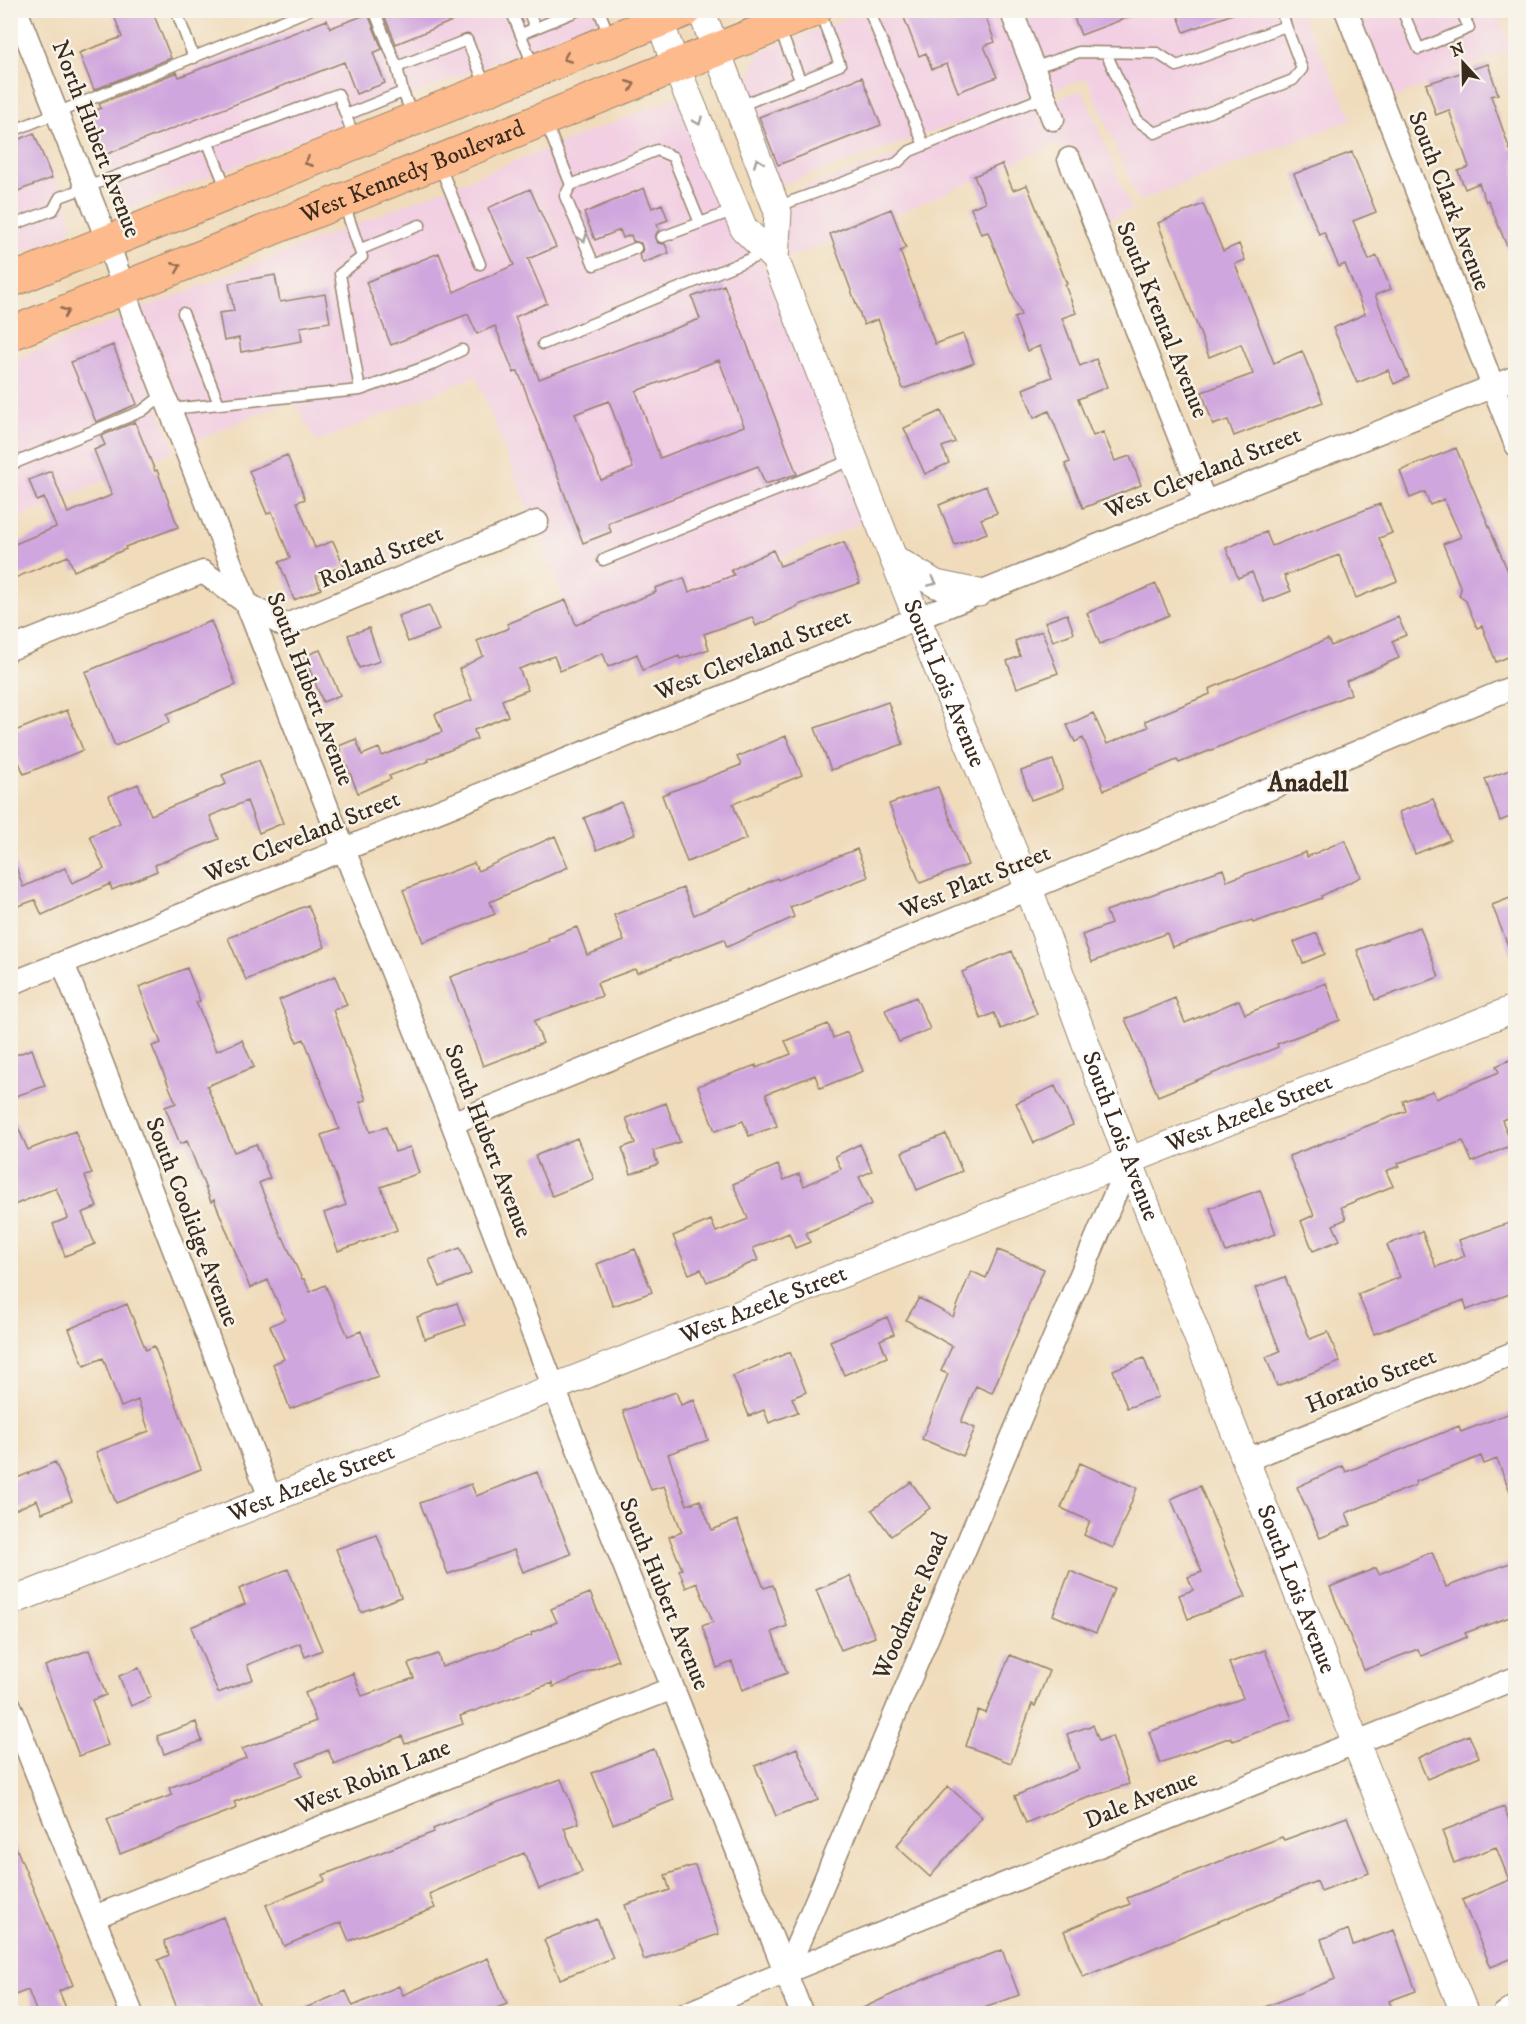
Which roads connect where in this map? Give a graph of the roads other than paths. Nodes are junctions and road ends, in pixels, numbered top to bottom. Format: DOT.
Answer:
graph roads {
  1 [pos="16,10"];
  2 [pos="176,10"];
  3 [pos="309,10"];
  4 [pos="374,10"];
  5 [pos="511,10"];
  6 [pos="528,10"];
  7 [pos="546,10"];
  8 [pos="599,10"];
  9 [pos="701,10"];
  10 [pos="817,10"];
  11 [pos="869,10"];
  12 [pos="1011,10"];
  13 [pos="1346,10"];
  14 [pos="1402,10"];
  15 [pos="1461,10"];
  16 [pos="576,11"];
  17 [pos="1284,12"];
  18 [pos="668,14"];
  19 [pos="550,22"];
  20 [pos="778,25"];
  21 [pos="1286,26"];
  22 [pos="535,28"];
  23 [pos="520,34"];
  24 [pos="611,41"];
  25 [pos="715,51"];
  26 [pos="1106,52"];
  27 [pos="194,58"];
  28 [pos="397,67"];
  29 [pos="676,67"];
  30 [pos="1033,68"];
  31 [pos="536,71"];
  32 [pos="801,82"];
  33 [pos="487,90"];
  34 [pos="1044,97"];
  35 [pos="409,106"];
  36 [pos="737,107"];
  37 [pos="57,114"];
  38 [pos="1053,118"];
  39 [pos="545,120"];
  40 [pos="351,129"];
  41 [pos="10,132"];
  42 [pos="208,142"];
  43 [pos="924,145"];
  44 [pos="1069,159"];
  45 [pos="439,162"];
  46 [pos="571,185"];
  47 [pos="86,188"];
  48 [pos="229,194"];
  49 [pos="343,200"];
  50 [pos="776,207"];
  51 [pos="736,210"];
  52 [pos="700,223"];
  53 [pos="420,225"];
  54 [pos="10,226"];
  55 [pos="662,237"];
  56 [pos="108,242"];
  57 [pos="636,248"];
  58 [pos="361,249"];
  59 [pos="771,256"];
  60 [pos="480,264"];
  61 [pos="10,281"];
  62 [pos="122,289"];
  63 [pos="183,314"];
  64 [pos="10,334"];
  65 [pos="543,344"];
  66 [pos="462,350"];
  67 [pos="1515,377"];
  68 [pos="1492,386"];
  69 [pos="360,390"];
  70 [pos="167,402"];
  71 [pos="219,404"];
  72 [pos="1515,445"];
  73 [pos="854,459"];
  74 [pos="10,465"];
  75 [pos="1204,502"];
  76 [pos="537,522"];
  77 [pos="893,558"];
  78 [pos="603,560"];
  79 [pos="979,593"];
  80 [pos="248,604"];
  81 [pos="917,618"];
  82 [pos="10,649"];
  83 [pos="1515,686"];
  84 [pos="344,850"];
  85 [pos="1029,889"];
  86 [pos="63,963"];
  87 [pos="10,984"];
  88 [pos="1515,1008"];
  89 [pos="453,1123"];
  90 [pos="1129,1161"];
  91 [pos="1515,1352"];
  92 [pos="554,1388"];
  93 [pos="1246,1460"];
  94 [pos="271,1500"];
  95 [pos="10,1602"];
  96 [pos="1515,1678"];
  97 [pos="673,1688"];
  98 [pos="10,1706"];
  99 [pos="1356,1743"];
  100 [pos="94,1917"];
  101 [pos="786,1972"];
  102 [pos="1515,2006"];
  103 [pos="132,2013"];
  104 [pos="686,2013"];
  105 [pos="802,2013"];
  106 [pos="1465,2013"];
  107 [pos="1504,2013"];
  1 -- 37 [label="street, North Hubert Avenue"];
  2 -- 27 [label="lane"];
  3 -- 27 [label="lane"];
  4 -- 28 [label="lane"];
  5 -- 23 [label="lane"];
  6 -- 22 [label="lane"];
  7 -- 19 [label="lane"];
  8 -- 24 [label="lane"];
  9 -- 25 [label="street, South Lois Avenue"];
  10 -- 20 [label="main road, West Kennedy Boulevard"];
  10 -- 32 [label="lane"];
  11 -- 43 [label="lane"];
  12 -- 30 [label="street"];
  13 -- 68 [label="street, South Clark Avenue"];
  14 -- 15 [label="lane"];
  16 -- 19 [label="lane"];
  17 -- 21 [label="lane"];
  18 -- 24 [label="main road, West Kennedy Boulevard"];
  18 -- 29 [label="street, South Lois Avenue"];
  19 -- 22 [label="lane"];
  20 -- 25 [label="main road, West Kennedy Boulevard"];
  20 -- 32 [label="lane"];
  21 -- 26 [label="lane"];
  21 -- 26 [label="lane"];
  22 -- 23 [label="lane"];
  23 -- 31 [label="lane"];
  24 -- 31 [label="main road, West Kennedy Boulevard, one-way"];
  25 -- 29 [label="main road, West Kennedy Boulevard"];
  25 -- 36 [label="street, South Lois Avenue"];
  26 -- 30 [label="lane"];
  27 -- 37 [label="lane"];
  28 -- 33 [label="lane"];
  28 -- 35 [label="lane"];
  39 -- 29 [label="main road, West Kennedy Boulevard, one-way"];
  29 -- 51 [label="street, South Lois Avenue, one-way"];
  30 -- 34 [label="street"];
  31 -- 33 [label="main road, West Kennedy Boulevard"];
  32 -- 36 [label="lane"];
  33 -- 35 [label="main road, West Kennedy Boulevard"];
  34 -- 38 [label="street"];
  34 -- 43 [label="lane"];
  35 -- 40 [label="main road, West Kennedy Boulevard"];
  50 -- 36 [label="street, South Lois Avenue, one-way"];
  37 -- 41 [label="lane"];
  37 -- 47 [label="street, North Hubert Avenue"];
  39 -- 45 [label="main road, West Kennedy Boulevard"];
  39 -- 46 [label="lane"];
  40 -- 42 [label="lane"];
  40 -- 48 [label="main road, West Kennedy Boulevard, one-way"];
  42 -- 47 [label="lane"];
  42 -- 48 [label="lane"];
  43 -- 50 [label="lane"];
  44 -- 75 [label="street, South Krental Avenue"];
  45 -- 49 [label="main road, West Kennedy Boulevard"];
  45 -- 60 [label="lane"];
  46 -- 52 [label="lane"];
  46 -- 57 [label="lane, one-way"];
  47 -- 54 [label="lane"];
  47 -- 56 [label="street, North Hubert Avenue"];
  48 -- 56 [label="main road, West Kennedy Boulevard"];
  49 -- 58 [label="lane"];
  62 -- 49 [label="main road, West Kennedy Boulevard, one-way"];
  50 -- 59 [label="street, South Lois Avenue"];
  51 -- 52 [label="lane"];
  51 -- 59 [label="street, South Lois Avenue"];
  52 -- 55 [label="lane"];
  53 -- 58 [label="lane"];
  56 -- 61 [label="main road, West Kennedy Boulevard"];
  56 -- 62 [label="street, North Hubert Avenue"];
  58 -- 69 [label="lane"];
  59 -- 65 [label="lane"];
  59 -- 73 [label="street, South Lois Avenue"];
  64 -- 62 [label="main road, West Kennedy Boulevard, one-way"];
  62 -- 70 [label="street, South Hubert Avenue"];
  63 -- 71 [label="lane"];
  66 -- 69 [label="lane"];
  67 -- 68 [label="street, West Cleveland Street"];
  68 -- 72 [label="street, South Clark Avenue"];
  68 -- 75 [label="street, West Cleveland Street"];
  69 -- 71 [label="lane"];
  70 -- 71 [label="lane"];
  70 -- 74 [label="lane"];
  70 -- 80 [label="street, South Hubert Avenue"];
  73 -- 77 [label="street, South Lois Avenue"];
  73 -- 78 [label="lane"];
  75 -- 79 [label="street, West Cleveland Street"];
  76 -- 80 [label="street, Roland Street"];
  77 -- 79 [label="street, one-way"];
  77 -- 81 [label="street, South Lois Avenue"];
  79 -- 81 [label="street, West Cleveland Street"];
  80 -- 82 [label="street"];
  80 -- 84 [label="street, South Hubert Avenue"];
  81 -- 84 [label="street, West Cleveland Street"];
  81 -- 85 [label="street, South Lois Avenue"];
  83 -- 85 [label="street, West Platt Street"];
  84 -- 86 [label="street, West Cleveland Street"];
  84 -- 89 [label="street, South Hubert Avenue"];
  85 -- 89 [label="street, West Platt Street"];
  85 -- 90 [label="street, South Lois Avenue"];
  86 -- 87 [label="street, West Cleveland Street"];
  86 -- 94 [label="street, South Coolidge Avenue"];
  88 -- 90 [label="street, West Azeele Street"];
  89 -- 92 [label="street, South Hubert Avenue"];
  90 -- 92 [label="street, West Azeele Street"];
  90 -- 93 [label="street, South Lois Avenue"];
  90 -- 101 [label="street, Woodmere Road"];
  91 -- 93 [label="street, Horatio Street"];
  92 -- 94 [label="street, West Azeele Street"];
  92 -- 97 [label="street, South Hubert Avenue"];
  93 -- 99 [label="street, South Lois Avenue"];
  94 -- 95 [label="street, West Azeele Street"];
  96 -- 99 [label="street, Dale Avenue"];
  97 -- 100 [label="street, West Robin Lane"];
  97 -- 101 [label="street, South Hubert Avenue"];
  98 -- 100 [label="street"];
  99 -- 101 [label="street, Dale Avenue"];
  99 -- 106 [label="street, South Lois Avenue"];
  100 -- 103 [label="street"];
  101 -- 104 [label="street"];
  101 -- 105 [label="street, South Hubert Avenue"];
  102 -- 107 [label="street"];
}
